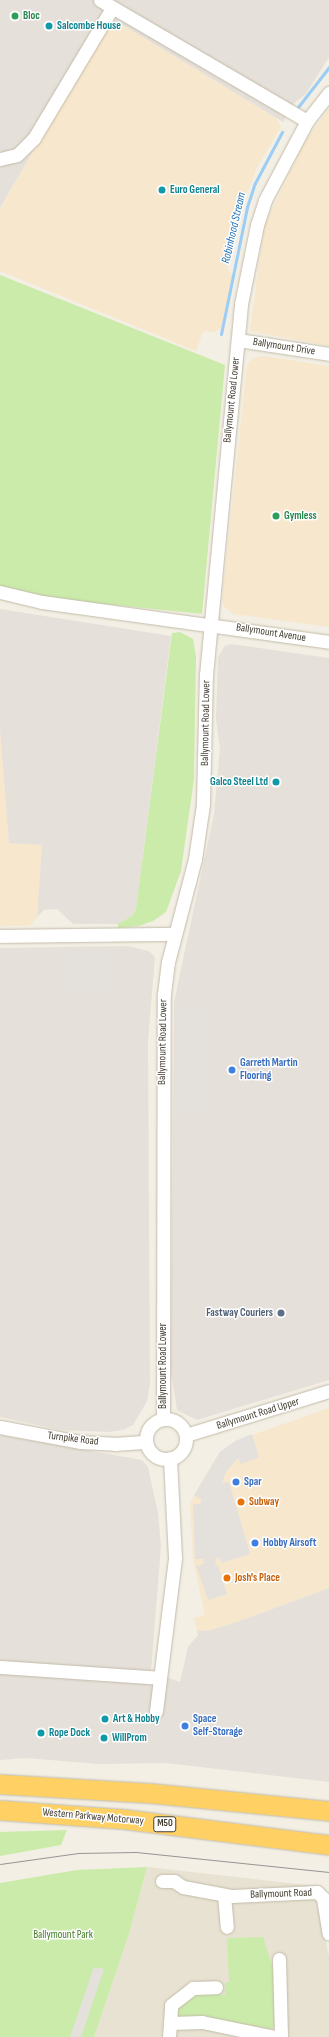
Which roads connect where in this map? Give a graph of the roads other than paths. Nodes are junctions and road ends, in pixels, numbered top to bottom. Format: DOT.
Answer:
graph roads {
  1 [pos="100,0"];
  2 [pos="112,8"];
  3 [pos="329,93"];
  4 [pos="307,121"];
  5 [pos="0,159"];
  6 [pos="238,340"];
  7 [pos="329,354"];
  8 [pos="0,592"];
  9 [pos="213,624"];
  10 [pos="329,642"];
  11 [pos="175,934"];
  12 [pos="0,936"];
  13 [pos="329,1391"];
  14 [pos="163,1419"];
  15 [pos="0,1427"];
  16 [pos="186,1436"];
  17 [pos="146,1442"];
  18 [pos="170,1458"];
  19 [pos="0,1668"];
  20 [pos="160,1678"];
  21 [pos="156,1711"];
  22 [pos="0,1784"];
  23 [pos="0,1810"];
  24 [pos="329,1811"];
  25 [pos="329,1845"];
  26 [pos="162,1881"];
  27 [pos="224,1895"];
  28 [pos="226,1927"];
  29 [pos="329,1934"];
  30 [pos="279,1959"];
  31 [pos="216,1987"];
  32 [pos="170,2023"];
  33 [pos="169,2037"];
  34 [pos="275,2037"];
  35 [pos="281,2037"];
  1 -- 2 [label="street"];
  2 -- 4 [label="street"];
  2 -- 5 [label="street"];
  3 -- 4 [label="street, Ballymount Road Lower"];
  4 -- 6 [label="street, Ballymount Road Lower"];
  6 -- 7 [label="street, Ballymount Drive"];
  6 -- 9 [label="street, Ballymount Road Lower"];
  8 -- 9 [label="street, Ballymount Avenue"];
  9 -- 10 [label="street, Ballymount Avenue"];
  9 -- 11 [label="street, Ballymount Road Lower"];
  11 -- 12 [label="street"];
  11 -- 14 [label="street, Ballymount Road Lower"];
  13 -- 16 [label="street, Ballymount Road Upper"];
  14 -- 16 [label="street"];
  14 -- 17 [label="street"];
  15 -- 17 [label="street, Turnpike Road"];
  16 -- 18 [label="street"];
  17 -- 18 [label="street"];
  18 -- 20 [label="street"];
  19 -- 20 [label="street"];
  20 -- 21 [label="street"];
  22 -- 24 [label="highway"];
  23 -- 25 [label="highway, Western Parkway Motorway / M50"];
  26 -- 27 [label="street, Ballymount Road"];
  27 -- 28 [label="street"];
  27 -- 29 [label="street, Ballymount Road"];
  30 -- 35 [label="street"];
  31 -- 32 [label="street"];
  32 -- 33 [label="street"];
  32 -- 34 [label="street"];
}
